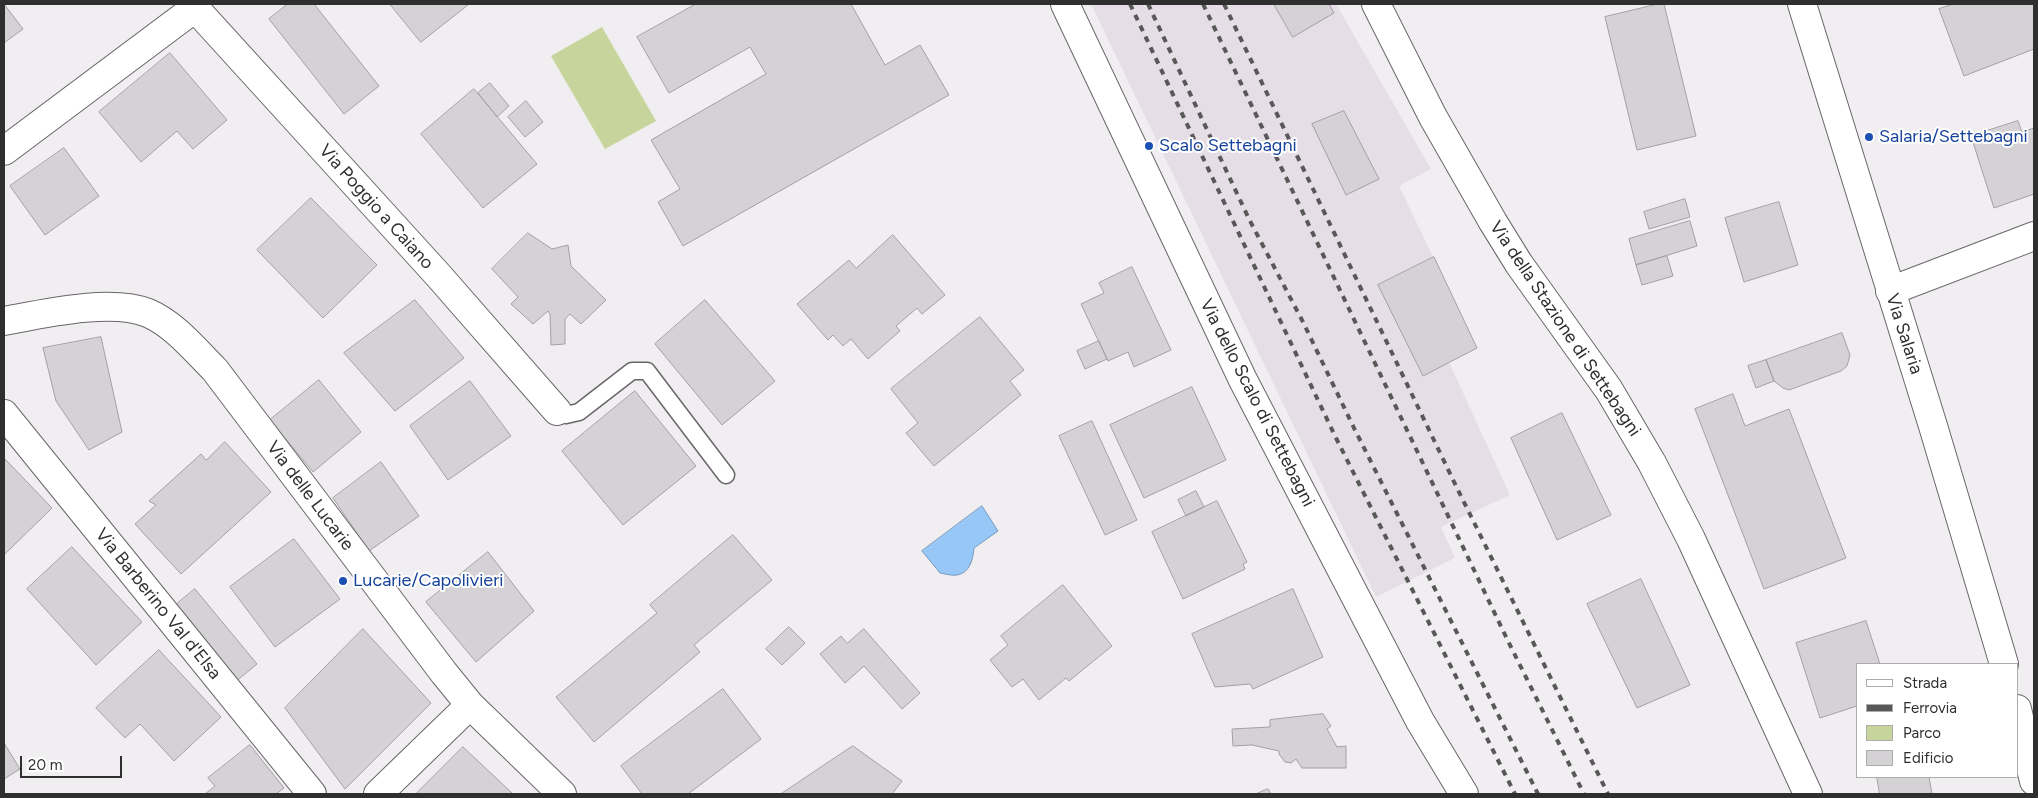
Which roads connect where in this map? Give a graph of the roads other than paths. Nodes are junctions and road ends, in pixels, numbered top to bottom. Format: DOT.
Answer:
graph roads {
  1 [pos="1065,4"];
  2 [pos="1376,4"];
  3 [pos="1802,4"];
  4 [pos="197,6"];
  5 [pos="4,151"];
  6 [pos="2034,236"];
  7 [pos="1890,291"];
  8 [pos="6,325"];
  9 [pos="557,411"];
  10 [pos="4,414"];
  11 [pos="726,475"];
  12 [pos="2004,663"];
  13 [pos="470,705"];
  14 [pos="2018,713"];
  15 [pos="2034,781"];
  16 [pos="312,794"];
  17 [pos="378,794"];
  18 [pos="562,794"];
  19 [pos="1464,794"];
  20 [pos="1808,794"];
  1 -- 19 [label="street, Via dello Scalo di Settebagni"];
  2 -- 20 [label="street, Via della Stazione di Settebagni"];
  3 -- 7 [label="street, Via Salaria"];
  4 -- 5 [label="street, Via Poggio a Caiano"];
  4 -- 9 [label="street, Via Poggio a Caiano"];
  6 -- 7 [label="street"];
  7 -- 12 [label="street, Via Salaria"];
  8 -- 13 [label="street, Via delle Lucarie"];
  9 -- 11 [label="lane, Via Poggio a Caiano"];
  10 -- 16 [label="street, Via Barberino Val d'Elsa"];
  13 -- 17 [label="street"];
  13 -- 18 [label="street, Via delle Lucarie"];
  14 -- 15 [label="street"];
}
